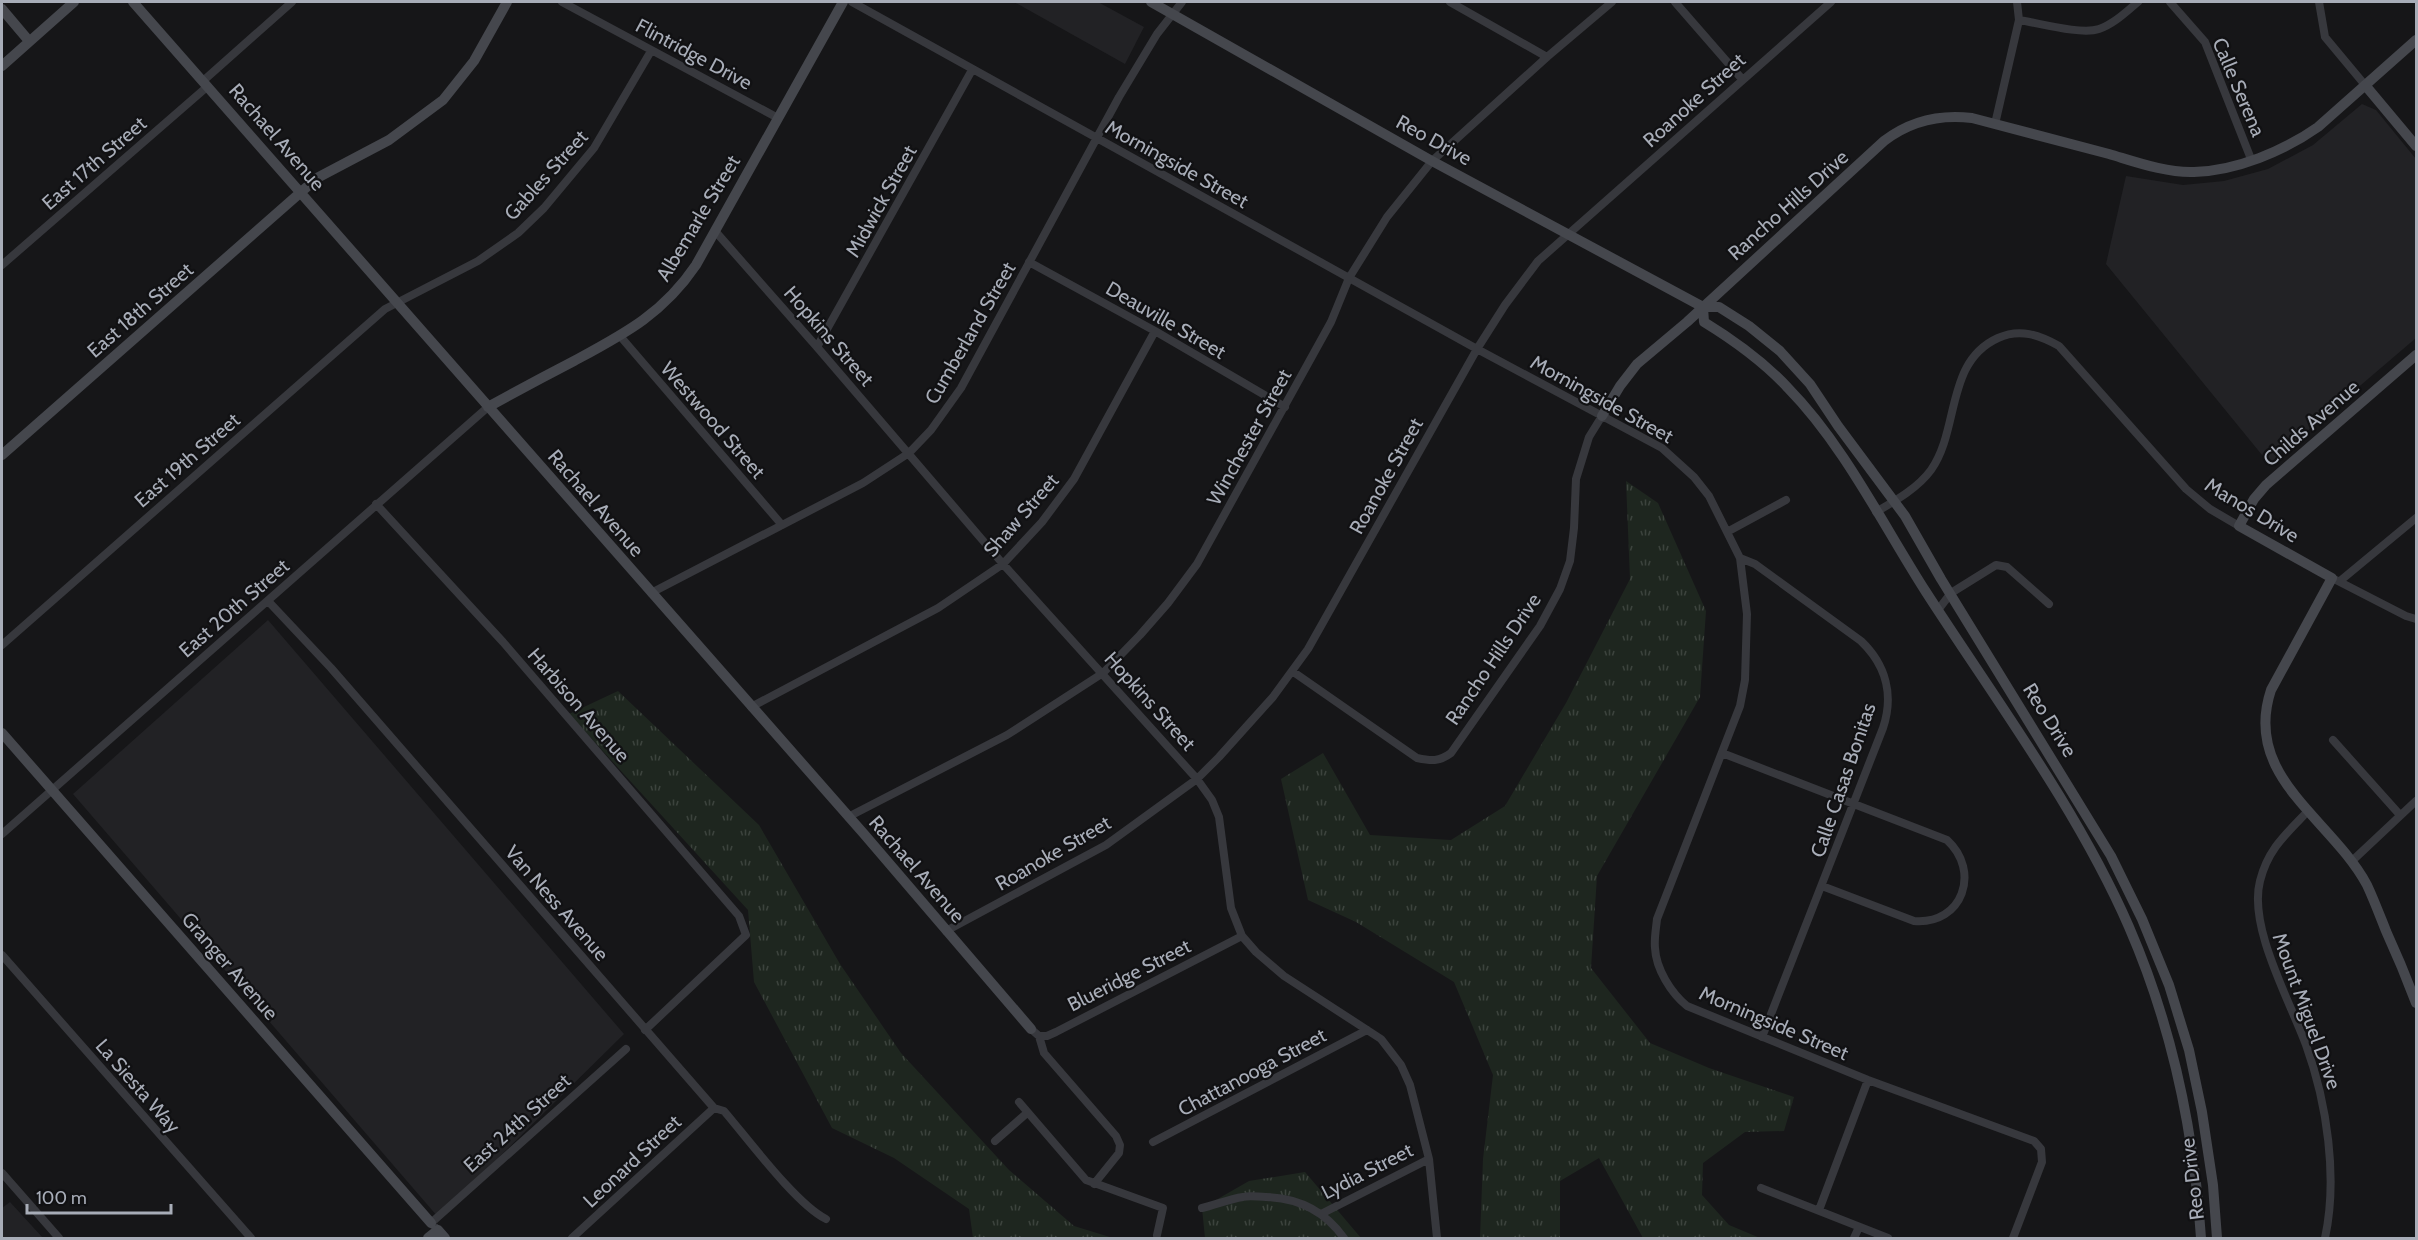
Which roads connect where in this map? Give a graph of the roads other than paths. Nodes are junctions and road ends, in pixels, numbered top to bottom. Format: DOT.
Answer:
graph roads {
  1 [pos="74,2"];
  2 [pos="133,2"];
  3 [pos="292,2"];
  4 [pos="507,2"];
  5 [pos="562,2"];
  6 [pos="843,2"];
  7 [pos="852,2"];
  8 [pos="1151,2"];
  9 [pos="1182,2"];
  10 [pos="1450,2"];
  11 [pos="1612,2"];
  12 [pos="1675,2"];
  13 [pos="1831,2"];
  14 [pos="2017,2"];
  15 [pos="2138,2"];
  16 [pos="2170,2"];
  17 [pos="2319,2"];
  18 [pos="2,9"];
  19 [pos="1172,13"];
  20 [pos="2019,20"];
  21 [pos="2416,40"];
  22 [pos="29,41"];
  23 [pos="651,51"];
  24 [pos="1546,57"];
  25 [pos="2,66"];
  26 [pos="972,70"];
  27 [pos="1742,79"];
  28 [pos="206,83"];
  29 [pos="2365,85"];
  30 [pos="778,118"];
  31 [pos="1995,124"];
  32 [pos="1096,138"];
  33 [pos="2416,146"];
  34 [pos="2251,159"];
  35 [pos="1432,161"];
  36 [pos="301,191"];
  37 [pos="715,231"];
  38 [pos="1568,234"];
  39 [pos="1029,262"];
  40 [pos="2,265"];
  41 [pos="1349,278"];
  42 [pos="397,303"];
  43 [pos="1703,307"];
  44 [pos="1155,331"];
  45 [pos="620,336"];
  46 [pos="817,347"];
  47 [pos="1477,349"];
  48 [pos="2416,355"];
  49 [pos="488,407"];
  50 [pos="1285,407"];
  51 [pos="1602,416"];
  52 [pos="909,453"];
  53 [pos="2,455"];
  54 [pos="1786,500"];
  55 [pos="1894,502"];
  56 [pos="376,504"];
  57 [pos="1876,512"];
  58 [pos="2416,518"];
  59 [pos="782,525"];
  60 [pos="2239,526"];
  61 [pos="1727,532"];
  62 [pos="1740,558"];
  63 [pos="1003,564"];
  64 [pos="2336,579"];
  65 [pos="651,593"];
  66 [pos="1951,593"];
  67 [pos="268,601"];
  68 [pos="2049,604"];
  69 [pos="1938,610"];
  70 [pos="2416,619"];
  71 [pos="2,645"];
  72 [pos="1292,671"];
  73 [pos="1103,673"];
  74 [pos="751,707"];
  75 [pos="2,733"];
  76 [pos="2333,740"];
  77 [pos="1722,753"];
  78 [pos="1197,779"];
  79 [pos="51,790"];
  80 [pos="2416,801"];
  81 [pos="1854,804"];
  82 [pos="2308,811"];
  83 [pos="2400,815"];
  84 [pos="848,817"];
  85 [pos="2,834"];
  86 [pos="2352,861"];
  87 [pos="1822,886"];
  88 [pos="946,931"];
  89 [pos="1242,936"];
  90 [pos="2,955"];
  91 [pos="2416,1003"];
  92 [pos="645,1030"];
  93 [pos="1367,1030"];
  94 [pos="1035,1032"];
  95 [pos="1762,1036"];
  96 [pos="626,1049"];
  97 [pos="1868,1080"];
  98 [pos="1019,1102"];
  99 [pos="714,1108"];
  100 [pos="1027,1113"];
  101 [pos="995,1141"];
  102 [pos="1153,1142"];
  103 [pos="1429,1159"];
  104 [pos="2,1173"];
  105 [pos="1094,1184"];
  106 [pos="1761,1188"];
  107 [pos="1202,1208"];
  108 [pos="1819,1210"];
  109 [pos="1321,1214"];
  110 [pos="826,1219"];
  111 [pos="1859,1227"];
  112 [pos="438,1230"];
  113 [pos="1157,1235"];
  114 [pos="59,1239"];
  115 [pos="251,1239"];
  116 [pos="428,1239"];
  117 [pos="572,1239"];
  118 [pos="1344,1239"];
  119 [pos="1437,1239"];
  120 [pos="1854,1239"];
  121 [pos="1888,1239"];
  122 [pos="2013,1239"];
  123 [pos="2201,1239"];
  124 [pos="2217,1239"];
  125 [pos="2325,1239"];
  1 -- 22 [label="street"];
  2 -- 28 [label="street, Rachael Avenue"];
  3 -- 28 [label="street, East 17th Street"];
  4 -- 36 [label="street, East 18th Street"];
  5 -- 23 [label="street, Flintridge Drive"];
  6 -- 30 [label="street, Albemarle Street"];
  7 -- 26 [label="street, Morningside Street"];
  8 -- 19 [label="street, Reo Drive"];
  9 -- 19 [label="street, Cumberland Street"];
  10 -- 24 [label="street"];
  11 -- 24 [label="street, Winchester Street"];
  12 -- 27 [label="street"];
  13 -- 27 [label="street, Roanoke Street"];
  14 -- 20 [label="street"];
  15 -- 20 [label="street"];
  16 -- 34 [label="street, Calle Serena"];
  17 -- 29 [label="street"];
  18 -- 22 [label="street"];
  19 -- 32 [label="street, Cumberland Street"];
  19 -- 35 [label="street, Reo Drive"];
  20 -- 31 [label="street"];
  21 -- 29 [label="street, Rancho Hills Drive"];
  22 -- 25 [label="street"];
  23 -- 30 [label="street, Flintridge Drive"];
  23 -- 42 [label="street, Gables Street"];
  24 -- 35 [label="street, Winchester Street"];
  26 -- 32 [label="street, Morningside Street"];
  26 -- 46 [label="street, Midwick Street"];
  27 -- 38 [label="street, Roanoke Street"];
  28 -- 36 [label="street, Rachael Avenue"];
  28 -- 40 [label="street, East 17th Street"];
  29 -- 33 [label="street"];
  29 -- 34 [label="street, Rancho Hills Drive"];
  30 -- 37 [label="street, Albemarle Street"];
  31 -- 34 [label="street, Rancho Hills Drive"];
  31 -- 43 [label="street, Rancho Hills Drive"];
  32 -- 39 [label="street, Cumberland Street"];
  32 -- 41 [label="street, Morningside Street"];
  35 -- 38 [label="street, Reo Drive"];
  35 -- 41 [label="street, Winchester Street"];
  36 -- 42 [label="street, Rachael Avenue"];
  36 -- 53 [label="street, East 18th Street"];
  37 -- 45 [label="street, Albemarle Street"];
  37 -- 46 [label="street, Hopkins Street"];
  38 -- 43 [label="street, Reo Drive"];
  38 -- 47 [label="street, Roanoke Street"];
  39 -- 44 [label="street, Deauville Street"];
  39 -- 52 [label="street, Cumberland Street"];
  41 -- 47 [label="street, Morningside Street"];
  41 -- 50 [label="street, Winchester Street"];
  42 -- 49 [label="street, Rachael Avenue"];
  42 -- 71 [label="street, East 19th Street"];
  43 -- 51 [label="street, Rancho Hills Drive"];
  43 -- 55 [label="street, Reo Drive"];
  43 -- 57 [label="street, Reo Drive"];
  44 -- 50 [label="street, Deauville Street"];
  44 -- 63 [label="street, Shaw Street"];
  45 -- 49 [label="street, Albemarle Street"];
  45 -- 59 [label="street, Westwood Street"];
  46 -- 52 [label="street, Hopkins Street"];
  47 -- 51 [label="street, Morningside Street"];
  47 -- 72 [label="street, Roanoke Street"];
  48 -- 60 [label="street, Childs Avenue"];
  49 -- 56 [label="street, East 20th Street"];
  49 -- 65 [label="street, Rachael Avenue"];
  50 -- 73 [label="street, Winchester Street"];
  51 -- 61 [label="street, Morningside Street"];
  51 -- 72 [label="street, Rancho Hills Drive"];
  52 -- 59 [label="street, Cumberland Street"];
  52 -- 63 [label="street, Hopkins Street"];
  54 -- 61 [label="street"];
  55 -- 57 [label="street"];
  55 -- 60 [label="street, Manos Drive"];
  55 -- 66 [label="street, Reo Drive"];
  56 -- 67 [label="street, East 20th Street"];
  56 -- 92 [label="street, Harbison Avenue"];
  57 -- 69 [label="street, Reo Drive"];
  58 -- 64 [label="street"];
  59 -- 65 [label="street, Cumberland Street"];
  60 -- 64 [label="street, Manos Drive"];
  61 -- 62 [label="street, Morningside Street"];
  62 -- 77 [label="street, Morningside Street"];
  62 -- 81 [label="street, Calle Casas Bonitas"];
  63 -- 73 [label="street, Hopkins Street"];
  63 -- 74 [label="street, Shaw Street"];
  64 -- 70 [label="street, Manos Drive"];
  64 -- 82 [label="street"];
  65 -- 74 [label="street, Rachael Avenue"];
  66 -- 68 [label="street"];
  66 -- 69 [label="street"];
  66 -- 124 [label="street, Reo Drive"];
  67 -- 79 [label="street, East 20th Street"];
  67 -- 92 [label="street, Van Ness Avenue"];
  69 -- 123 [label="street, Reo Drive"];
  72 -- 78 [label="street, Roanoke Street"];
  73 -- 78 [label="street, Hopkins Street"];
  73 -- 84 [label="street, Winchester Street"];
  74 -- 84 [label="street, Rachael Avenue"];
  75 -- 79 [label="street, Granger Avenue"];
  76 -- 83 [label="street"];
  77 -- 81 [label="street"];
  77 -- 95 [label="street, Morningside Street"];
  78 -- 88 [label="street, Roanoke Street"];
  78 -- 89 [label="street, Hopkins Street"];
  79 -- 85 [label="street, East 20th Street"];
  79 -- 112 [label="street, Granger Avenue"];
  80 -- 83 [label="street"];
  81 -- 87 [label="street, Calle Casas Bonitas"];
  81 -- 87 [label="street"];
  82 -- 86 [label="street"];
  82 -- 125 [label="street, Mount Miguel Drive"];
  83 -- 86 [label="street"];
  84 -- 88 [label="street, Rachael Avenue"];
  86 -- 91 [label="street"];
  87 -- 95 [label="street, Calle Casas Bonitas"];
  88 -- 94 [label="street, Rachael Avenue"];
  89 -- 93 [label="street, Hopkins Street"];
  89 -- 94 [label="street, Blueridge Street"];
  90 -- 115 [label="street, La Siesta Way"];
  92 -- 99 [label="street, Van Ness Avenue"];
  93 -- 102 [label="street, Chattanooga Street"];
  93 -- 103 [label="street, Hopkins Street"];
  94 -- 105 [label="street"];
  95 -- 97 [label="street, Morningside Street"];
  96 -- 112 [label="street, East 24th Street"];
  97 -- 108 [label="street"];
  97 -- 122 [label="street, Morningside Street"];
  98 -- 100 [label="street"];
  99 -- 110 [label="street, Van Ness Avenue"];
  99 -- 117 [label="street, Leonard Street"];
  100 -- 101 [label="street"];
  100 -- 105 [label="street"];
  103 -- 109 [label="street, Lydia Street"];
  103 -- 119 [label="street, Hopkins Street"];
  104 -- 114 [label="street"];
  105 -- 113 [label="street"];
  106 -- 108 [label="street"];
  107 -- 109 [label="street"];
  108 -- 111 [label="street"];
  109 -- 118 [label="street"];
  111 -- 120 [label="street"];
  111 -- 121 [label="street"];
  112 -- 116 [label="street, East 24th Street"];
}
